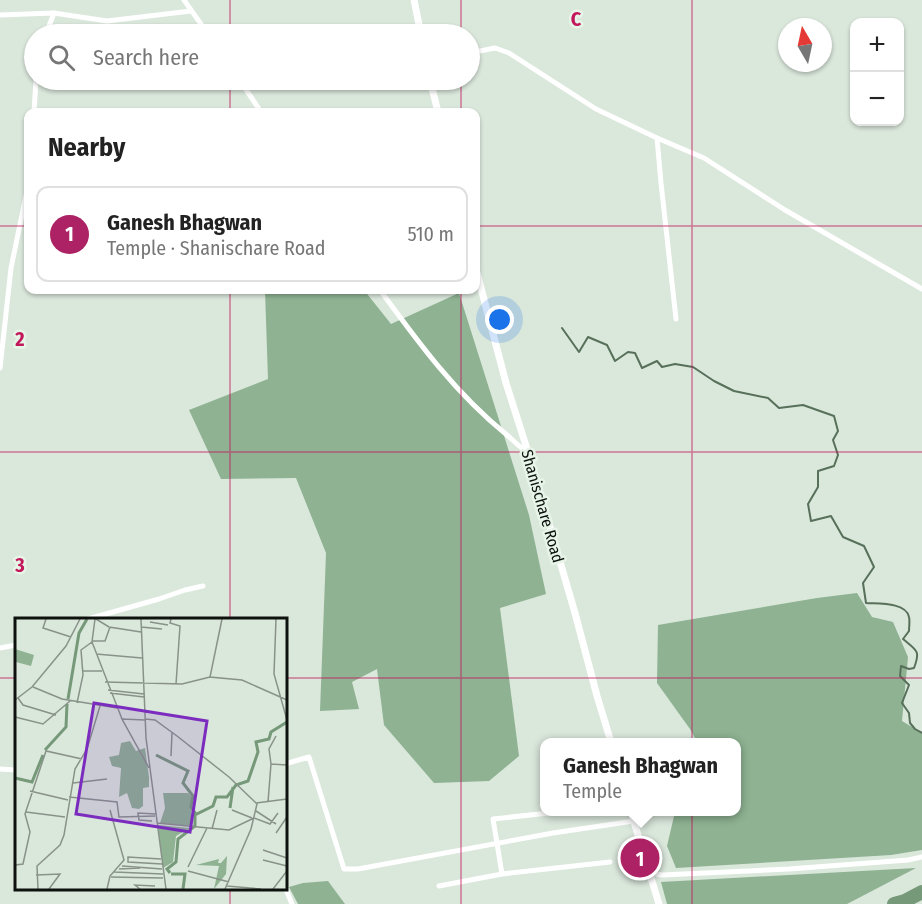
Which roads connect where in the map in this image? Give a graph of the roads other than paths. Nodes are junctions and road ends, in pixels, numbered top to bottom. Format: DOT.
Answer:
graph roads {
  1 [pos="184,0"];
  2 [pos="414,0"];
  3 [pos="192,11"];
  4 [pos="54,14"];
  5 [pos="0,15"];
  6 [pos="50,24"];
  7 [pos="201,24"];
  8 [pos="419,24"];
  9 [pos="480,51"];
  10 [pos="35,90"];
  11 [pos="246,90"];
  12 [pos="432,90"];
  13 [pos="34,108"];
  14 [pos="258,108"];
  15 [pos="437,108"];
  16 [pos="657,138"];
  17 [pos="24,205"];
  18 [pos="480,284"];
  19 [pos="922,289"];
  20 [pos="383,294"];
  21 [pos="676,319"];
  22 [pos="0,368"];
  23 [pos="528,452"];
  24 [pos="203,586"];
  25 [pos="92,618"];
  26 [pos="15,645"];
  27 [pos="0,648"];
  28 [pos="610,738"];
  29 [pos="286,765"];
  30 [pos="0,769"];
  31 [pos="15,770"];
  32 [pos="540,814"];
  33 [pos="632,816"];
  34 [pos="634,821"];
  35 [pos="497,843"];
  36 [pos="922,857"];
  37 [pos="610,862"];
  38 [pos="650,873"];
  39 [pos="502,874"];
  40 [pos="439,886"];
  41 [pos="286,889"];
  42 [pos="292,904"];
  43 [pos="659,904"];
  1 -- 3 [label="street"];
  2 -- 8 [label="street"];
  3 -- 4 [label="street"];
  3 -- 7 [label="street"];
  4 -- 5 [label="street"];
  4 -- 6 [label="street"];
  9 -- 16 [label="street"];
  10 -- 13 [label="street"];
  11 -- 14 [label="street"];
  12 -- 15 [label="street"];
  16 -- 19 [label="street"];
  16 -- 21 [label="street"];
  17 -- 22 [label="street"];
  18 -- 23 [label="street, Shanischare Road"];
  20 -- 23 [label="street"];
  23 -- 28 [label="street, Shanischare Road"];
  24 -- 25 [label="street"];
  26 -- 27 [label="street"];
  29 -- 35 [label="street"];
  30 -- 31 [label="street"];
  32 -- 35 [label="street"];
  33 -- 34 [label="street"];
  34 -- 35 [label="street"];
  34 -- 38 [label="street"];
  35 -- 39 [label="street"];
  36 -- 38 [label="street"];
  37 -- 39 [label="street"];
  38 -- 43 [label="street"];
  39 -- 40 [label="street"];
  41 -- 42 [label="street"];
}
